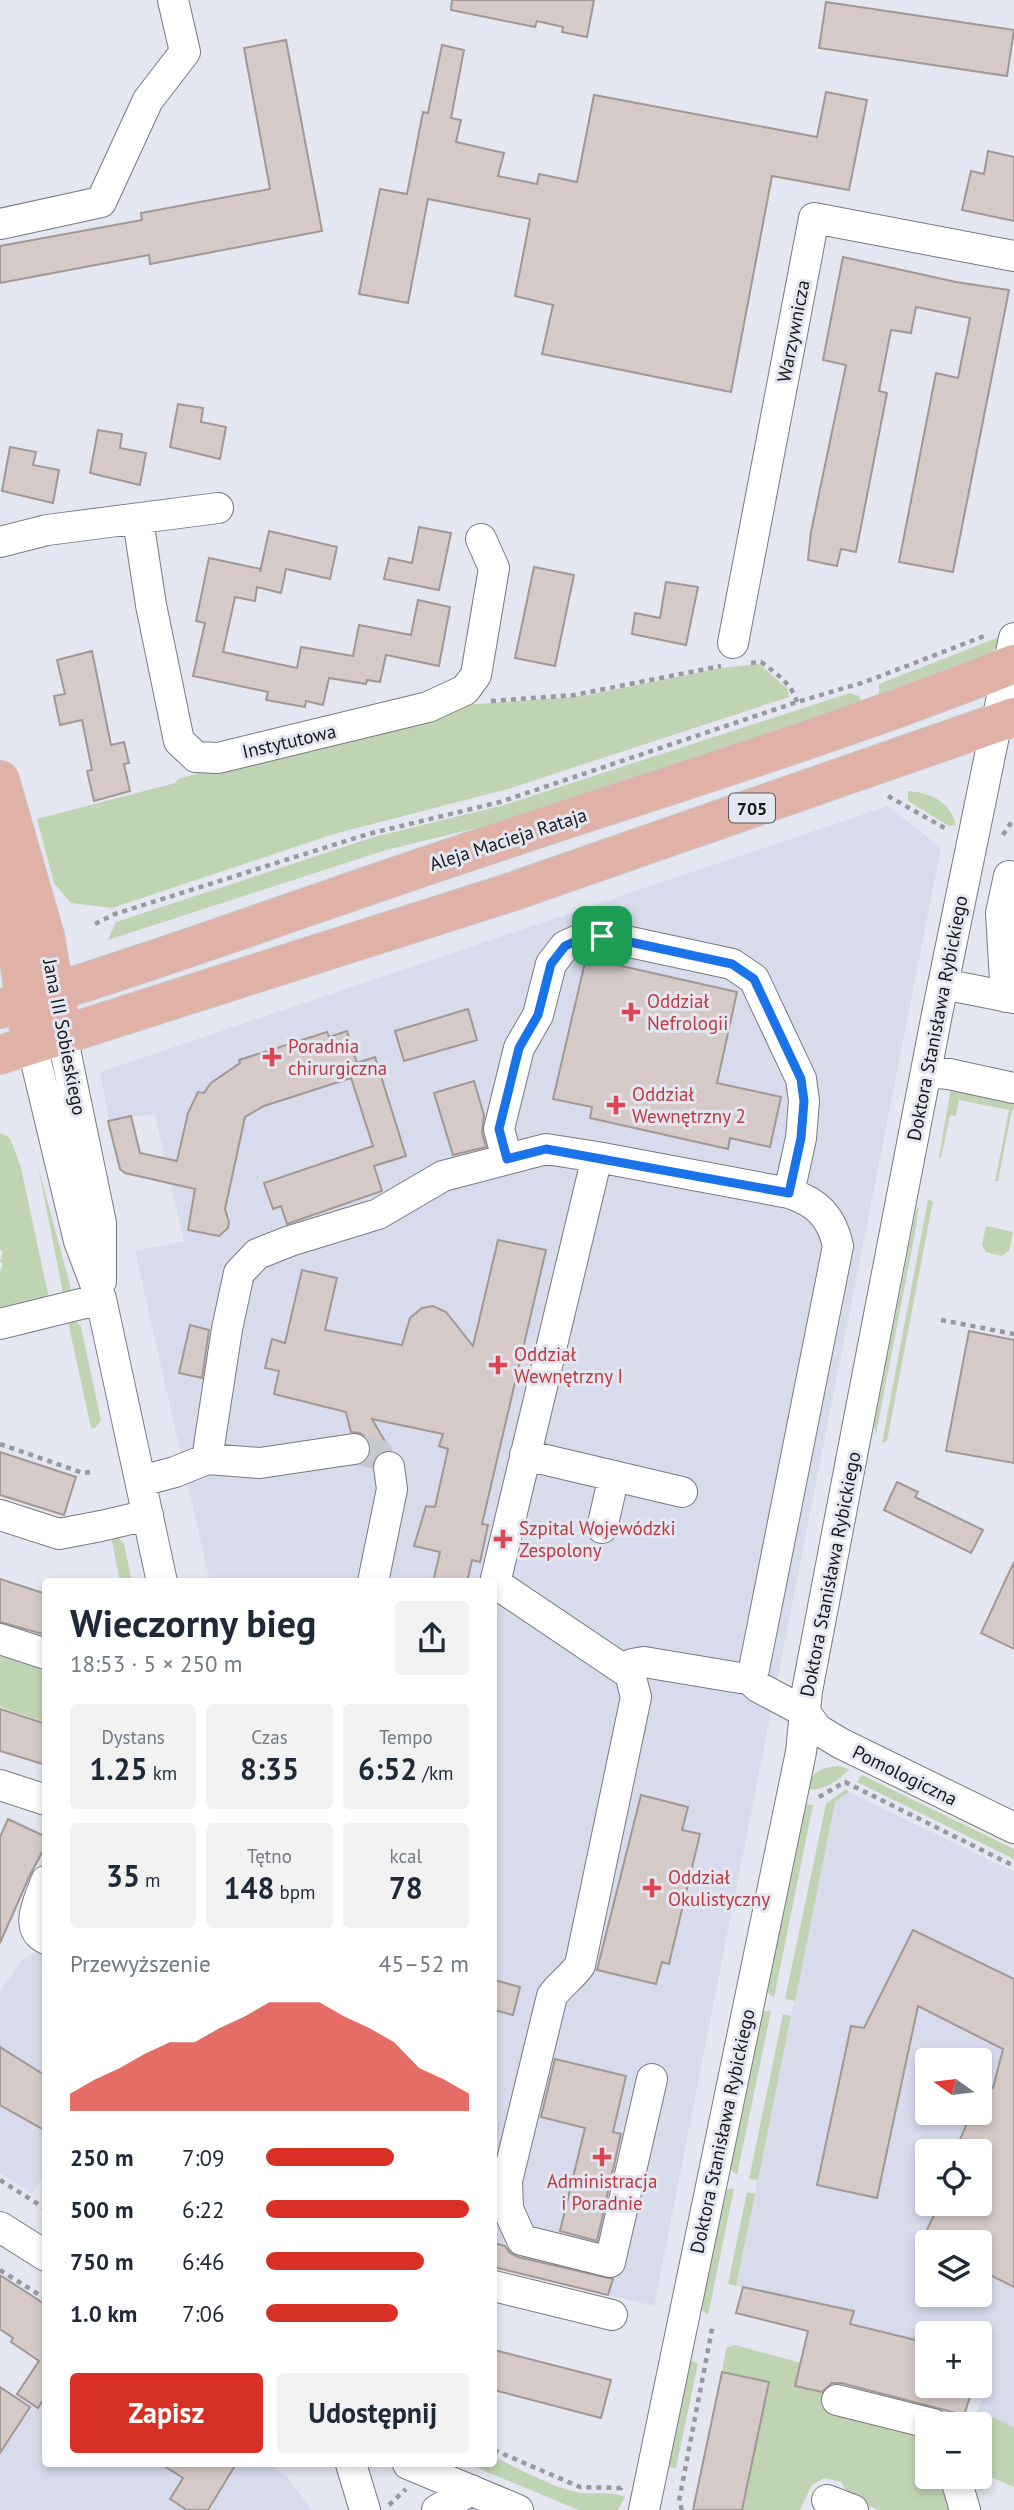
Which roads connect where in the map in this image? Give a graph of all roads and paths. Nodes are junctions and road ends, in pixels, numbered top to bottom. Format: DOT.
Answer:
graph roads {
  1 [pos="173,0"];
  2 [pos="0,224"];
  3 [pos="1014,256"];
  4 [pos="218,508"];
  5 [pos="138,520"];
  6 [pos="481,539"];
  7 [pos="0,542"];
  8 [pos="1006,651"];
  9 [pos="734,658"];
  10 [pos="459,693"];
  11 [pos="797,702"];
  12 [pos="1005,720"];
  13 [pos="0,780"];
  14 [pos="888,796"];
  15 [pos="1014,818"];
  16 [pos="945,829"];
  17 [pos="1000,840"];
  18 [pos="0,858"];
  19 [pos="1014,877"];
  20 [pos="95,924"];
  21 [pos="1014,956"];
  22 [pos="943,984"];
  23 [pos="1010,998"];
  24 [pos="26,1001"];
  25 [pos="31,1045"];
  26 [pos="926,1072"];
  27 [pos="1014,1088"];
  28 [pos="597,1157"];
  29 [pos="507,1159"];
  30 [pos="789,1193"];
  31 [pos="101,1299"];
  32 [pos="941,1320"];
  33 [pos="0,1324"];
  34 [pos="1014,1334"];
  35 [pos="0,1444"];
  36 [pos="354,1449"];
  37 [pos="525,1455"];
  38 [pos="207,1459"];
  39 [pos="389,1467"];
  40 [pos="90,1472"];
  41 [pos="614,1476"];
  42 [pos="141,1481"];
  43 [pos="682,1492"];
  44 [pos="148,1515"];
  45 [pos="0,1516"];
  46 [pos="602,1528"];
  47 [pos="161,1578"];
  48 [pos="374,1578"];
  49 [pos="496,1578"];
  50 [pos="497,1587"];
  51 [pos="0,1639"];
  52 [pos="42,1653"];
  53 [pos="624,1670"];
  54 [pos="747,1676"];
  55 [pos="805,1712"];
  56 [pos="0,1785"];
  57 [pos="820,1796"];
  58 [pos="42,1799"];
  59 [pos="1014,1828"];
  60 [pos="1014,1866"];
  61 [pos="42,1894"];
  62 [pos="42,1937"];
  63 [pos="652,2079"];
  64 [pos="0,2180"];
  65 [pos="42,2206"];
  66 [pos="0,2227"];
  67 [pos="42,2253"];
  68 [pos="0,2270"];
  69 [pos="497,2287"];
  70 [pos="42,2296"];
  71 [pos="612,2315"];
  72 [pos="704,2372"];
  73 [pos="837,2400"];
  74 [pos="915,2420"];
  75 [pos="497,2451"];
  76 [pos="352,2467"];
  77 [pos="408,2474"];
  78 [pos="623,2479"];
  79 [pos="959,2489"];
  80 [pos="471,2490"];
  81 [pos="365,2510"];
  82 [pos="383,2510"];
  83 [pos="437,2510"];
  84 [pos="518,2510"];
  85 [pos="644,2510"];
  86 [pos="681,2510"];
  87 [pos="965,2510"];
  1 -- 2 [label="street"];
  3 -- 9 [label="street, Warzywnicza"];
  4 -- 5 [label="street"];
  5 -- 7 [label="street"];
  5 -- 10 [label="street, Instytutowa"];
  6 -- 10 [label="street"];
  8 -- 11 [label="path"];
  8 -- 12 [label="street, Doktora Stanisława Rybickiego"];
  8 -- 24 [label="main road, Aleja Macieja Rataja / 705"];
  9 -- 10 [label="path"];
  9 -- 11 [label="path"];
  11 -- 20 [label="path"];
  12 -- 22 [label="street, Doktora Stanisława Rybickiego"];
  12 -- 25 [label="main road, 705"];
  13 -- 24 [label="main road, Jana III Sobieskiego"];
  14 -- 16 [label="path"];
  15 -- 17 [label="path"];
  18 -- 24 [label="main road, Jana III Sobieskiego"];
  19 -- 23 [label="street"];
  21 -- 23 [label="street"];
  22 -- 23 [label="street"];
  22 -- 26 [label="street, Doktora Stanisława Rybickiego"];
  24 -- 25 [label="main road, Jana III Sobieskiego"];
  25 -- 31 [label="street, Jana III Sobieskiego"];
  26 -- 27 [label="street"];
  26 -- 55 [label="street, Doktora Stanisława Rybickiego"];
  28 -- 29 [label="street"];
  28 -- 30 [label="street"];
  28 -- 37 [label="street"];
  29 -- 30 [label="street"];
  29 -- 38 [label="street"];
  30 -- 54 [label="street"];
  31 -- 33 [label="street"];
  31 -- 42 [label="street, Jana III Sobieskiego"];
  32 -- 34 [label="path"];
  35 -- 40 [label="path"];
  36 -- 38 [label="street"];
  37 -- 41 [label="street"];
  37 -- 49 [label="street"];
  38 -- 42 [label="street"];
  39 -- 48 [label="street"];
  41 -- 43 [label="street"];
  41 -- 46 [label="street"];
  42 -- 44 [label="street, Jana III Sobieskiego"];
  44 -- 45 [label="street"];
  44 -- 47 [label="street, Jana III Sobieskiego"];
  50 -- 53 [label="street"];
  51 -- 52 [label="street"];
  53 -- 54 [label="street"];
  53 -- 63 [label="street"];
  54 -- 55 [label="street, Pomologiczna"];
  55 -- 59 [label="street, Pomologiczna"];
  55 -- 85 [label="street, Doktora Stanisława Rybickiego"];
  56 -- 58 [label="street"];
  57 -- 60 [label="path"];
  61 -- 62 [label="street"];
  64 -- 65 [label="path"];
  66 -- 67 [label="street"];
  68 -- 70 [label="path"];
  69 -- 71 [label="street"];
  72 -- 86 [label="path"];
  73 -- 74 [label="street"];
  75 -- 78 [label="path"];
  76 -- 81 [label="street"];
  77 -- 80 [label="street"];
  77 -- 82 [label="path"];
  79 -- 87 [label="street"];
  80 -- 83 [label="street"];
  80 -- 84 [label="street"];
}
